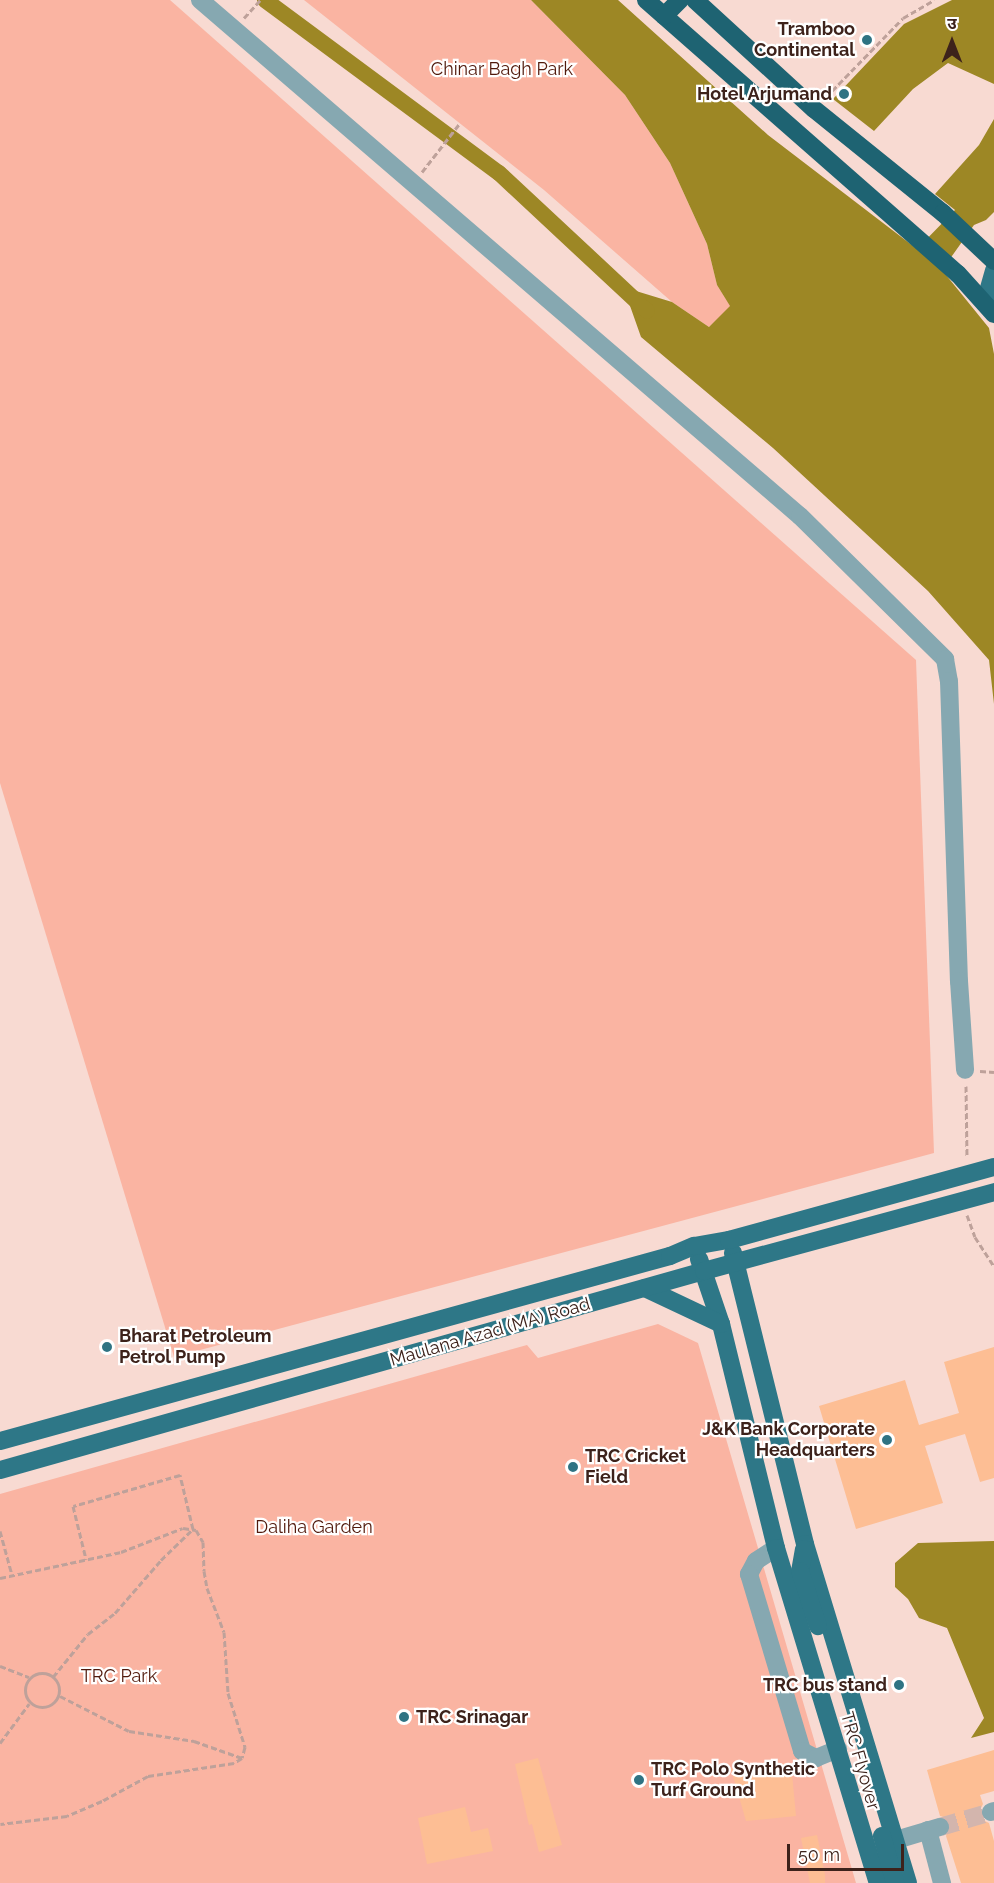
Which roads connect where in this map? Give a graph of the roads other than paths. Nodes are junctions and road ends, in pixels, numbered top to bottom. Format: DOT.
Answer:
graph roads {
  1 [pos="200,0"];
  2 [pos="646,0"];
  3 [pos="680,0"];
  4 [pos="695,0"];
  5 [pos="664,16"];
  6 [pos="994,261"];
  7 [pos="994,270"];
  8 [pos="990,308"];
  9 [pos="965,1070"];
  10 [pos="980,1171"];
  11 [pos="987,1194"];
  12 [pos="729,1240"];
  13 [pos="694,1246"];
  14 [pos="736,1262"];
  15 [pos="704,1270"];
  16 [pos="645,1288"];
  17 [pos="721,1324"];
  18 [pos="0,1442"];
  19 [pos="0,1470"];
  20 [pos="805,1544"];
  21 [pos="777,1551"];
  22 [pos="800,1571"];
  23 [pos="838,1749"];
  24 [pos="896,1840"];
  25 [pos="878,1883"];
  26 [pos="895,1883"];
  27 [pos="908,1883"];
  28 [pos="942,1883"];
  1 -- 9 [label="lane"];
  2 -- 5 [label="highway"];
  3 -- 5 [label="highway"];
  4 -- 6 [label="highway"];
  5 -- 8 [label="highway"];
  7 -- 8 [label="main road"];
  10 -- 12 [label="main road, Maulana Azad (MA) Road"];
  11 -- 14 [label="main road, Maulana Azad (MA) Road"];
  12 -- 13 [label="main road, Maulana Azad (MA) Road"];
  12 -- 14 [label="main road"];
  13 -- 15 [label="main road"];
  13 -- 18 [label="main road, Maulana Azad (MA) Road"];
  14 -- 15 [label="main road, Maulana Azad (MA) Road"];
  14 -- 20 [label="main road"];
  15 -- 16 [label="main road, Maulana Azad (MA) Road"];
  15 -- 17 [label="main road"];
  16 -- 17 [label="main road"];
  16 -- 19 [label="main road, Maulana Azad (MA) Road"];
  17 -- 21 [label="main road"];
  20 -- 22 [label="main road, TRC Flyover"];
  20 -- 24 [label="main road"];
  21 -- 22 [label="main road"];
  21 -- 23 [label="main road"];
  21 -- 23 [label="lane"];
  22 -- 26 [label="main road, TRC Flyover"];
  23 -- 25 [label="main road"];
  24 -- 27 [label="main road"];
  24 -- 28 [label="lane"];
}
